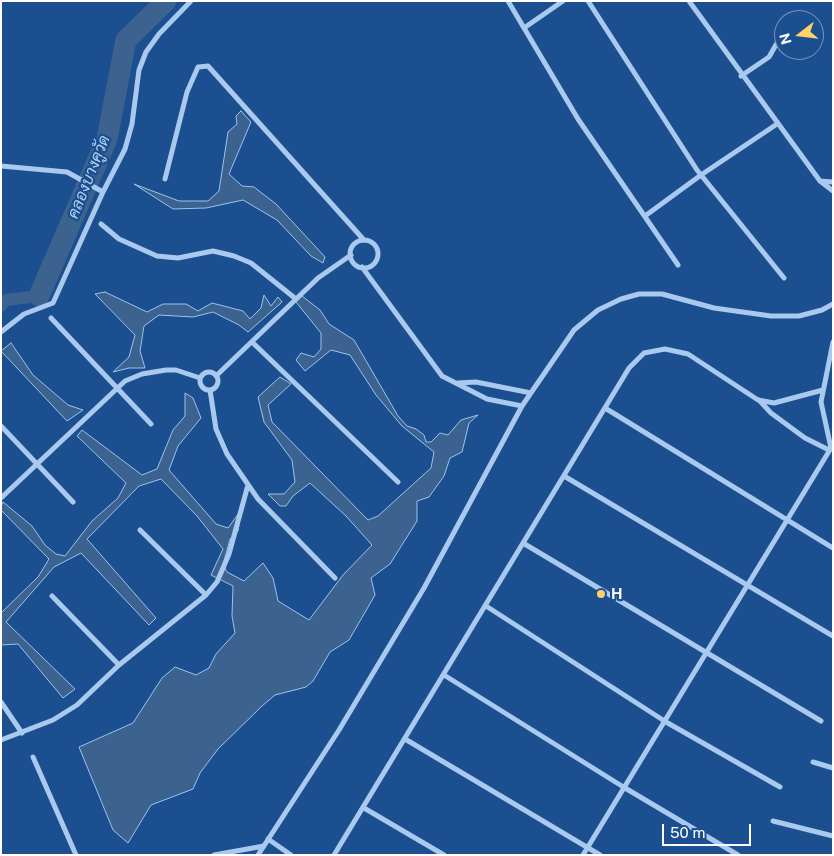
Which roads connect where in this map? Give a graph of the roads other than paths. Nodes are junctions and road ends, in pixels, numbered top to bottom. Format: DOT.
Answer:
graph roads {
  1 [pos="191,1"];
  2 [pos="508,1"];
  3 [pos="563,1"];
  4 [pos="588,1"];
  5 [pos="689,1"];
  6 [pos="524,28"];
  7 [pos="774,48"];
  8 [pos="741,76"];
  9 [pos="777,124"];
  10 [pos="1,166"];
  11 [pos="701,175"];
  12 [pos="165,179"];
  13 [pos="820,181"];
  14 [pos="833,182"];
  15 [pos="833,191"];
  16 [pos="103,192"];
  17 [pos="645,216"];
  18 [pos="101,224"];
  19 [pos="364,240"];
  20 [pos="351,255"];
  21 [pos="678,265"];
  22 [pos="362,268"];
  23 [pos="784,278"];
  24 [pos="296,299"];
  25 [pos="833,304"];
  26 [pos="51,318"];
  27 [pos="1,332"];
  28 [pos="252,342"];
  29 [pos="833,342"];
  30 [pos="216,376"];
  31 [pos="200,378"];
  32 [pos="457,383"];
  33 [pos="117,390"];
  34 [pos="210,390"];
  35 [pos="823,390"];
  36 [pos="531,393"];
  37 [pos="758,400"];
  38 [pos="522,406"];
  39 [pos="605,408"];
  40 [pos="151,424"];
  41 [pos="1,426"];
  42 [pos="831,449"];
  43 [pos="36,464"];
  44 [pos="564,476"];
  45 [pos="398,482"];
  46 [pos="248,485"];
  47 [pos="3,496"];
  48 [pos="73,502"];
  49 [pos="788,522"];
  50 [pos="140,530"];
  51 [pos="523,543"];
  52 [pos="833,548"];
  53 [pos="335,578"];
  54 [pos="747,586"];
  55 [pos="206,595"];
  56 [pos="52,596"];
  57 [pos="486,606"];
  58 [pos="833,636"];
  59 [pos="707,653"];
  60 [pos="119,665"];
  61 [pos="444,675"];
  62 [pos="1,702"];
  63 [pos="820,721"];
  64 [pos="666,722"];
  65 [pos="22,733"];
  66 [pos="405,739"];
  67 [pos="1,740"];
  68 [pos="34,757"];
  69 [pos="813,762"];
  70 [pos="833,768"];
  71 [pos="780,787"];
  72 [pos="625,788"];
  73 [pos="364,808"];
  74 [pos="774,821"];
  75 [pos="833,836"];
  76 [pos="268,840"];
  77 [pos="588,847"];
  78 [pos="261,851"];
  79 [pos="76,855"];
  80 [pos="214,855"];
  81 [pos="267,855"];
  82 [pos="291,855"];
  83 [pos="334,855"];
  84 [pos="444,855"];
  85 [pos="583,855"];
  86 [pos="600,855"];
  87 [pos="738,855"];
  1 -- 16 [label="street"];
  2 -- 6 [label="street"];
  3 -- 6 [label="street"];
  4 -- 11 [label="street"];
  5 -- 8 [label="street"];
  6 -- 17 [label="street"];
  7 -- 8 [label="street"];
  8 -- 9 [label="street"];
  9 -- 11 [label="street"];
  9 -- 13 [label="street"];
  10 -- 16 [label="street"];
  11 -- 17 [label="street"];
  11 -- 23 [label="street"];
  12 -- 19 [label="street"];
  13 -- 14 [label="street"];
  13 -- 15 [label="street"];
  16 -- 27 [label="street"];
  17 -- 21 [label="street"];
  18 -- 24 [label="street"];
  19 -- 20 [label="street"];
  19 -- 22 [label="street"];
  20 -- 22 [label="street"];
  20 -- 24 [label="street"];
  22 -- 32 [label="street"];
  24 -- 28 [label="street"];
  25 -- 36 [label="street"];
  26 -- 33 [label="street"];
  28 -- 30 [label="street"];
  28 -- 45 [label="street"];
  29 -- 35 [label="street"];
  30 -- 31 [label="street"];
  30 -- 34 [label="street"];
  31 -- 33 [label="street"];
  31 -- 34 [label="street"];
  32 -- 36 [label="street"];
  32 -- 38 [label="street"];
  33 -- 40 [label="street"];
  33 -- 43 [label="street"];
  34 -- 46 [label="street"];
  35 -- 37 [label="street"];
  35 -- 42 [label="street"];
  36 -- 38 [label="street"];
  37 -- 39 [label="street"];
  37 -- 42 [label="street"];
  38 -- 76 [label="street"];
  39 -- 44 [label="street"];
  39 -- 49 [label="street"];
  41 -- 43 [label="street"];
  42 -- 49 [label="street"];
  43 -- 47 [label="street"];
  43 -- 48 [label="street"];
  44 -- 51 [label="street"];
  44 -- 54 [label="street"];
  46 -- 53 [label="street"];
  46 -- 55 [label="street"];
  49 -- 52 [label="street"];
  49 -- 54 [label="street"];
  50 -- 55 [label="street"];
  51 -- 57 [label="street"];
  51 -- 59 [label="street"];
  54 -- 58 [label="street"];
  54 -- 59 [label="street"];
  55 -- 60 [label="street"];
  56 -- 60 [label="street"];
  57 -- 61 [label="street"];
  57 -- 64 [label="street"];
  59 -- 63 [label="street"];
  59 -- 64 [label="street"];
  60 -- 65 [label="street"];
  61 -- 66 [label="street"];
  61 -- 72 [label="street"];
  62 -- 65 [label="street"];
  64 -- 71 [label="street"];
  64 -- 72 [label="street"];
  65 -- 67 [label="street"];
  66 -- 73 [label="street"];
  66 -- 77 [label="street"];
  68 -- 79 [label="street"];
  69 -- 70 [label="street"];
  72 -- 77 [label="street"];
  72 -- 87 [label="street"];
  73 -- 83 [label="street"];
  73 -- 84 [label="street"];
  74 -- 75 [label="street"];
  76 -- 78 [label="street"];
  76 -- 82 [label="street"];
  77 -- 85 [label="street"];
  77 -- 86 [label="street"];
  78 -- 80 [label="street"];
  78 -- 81 [label="street"];
}
